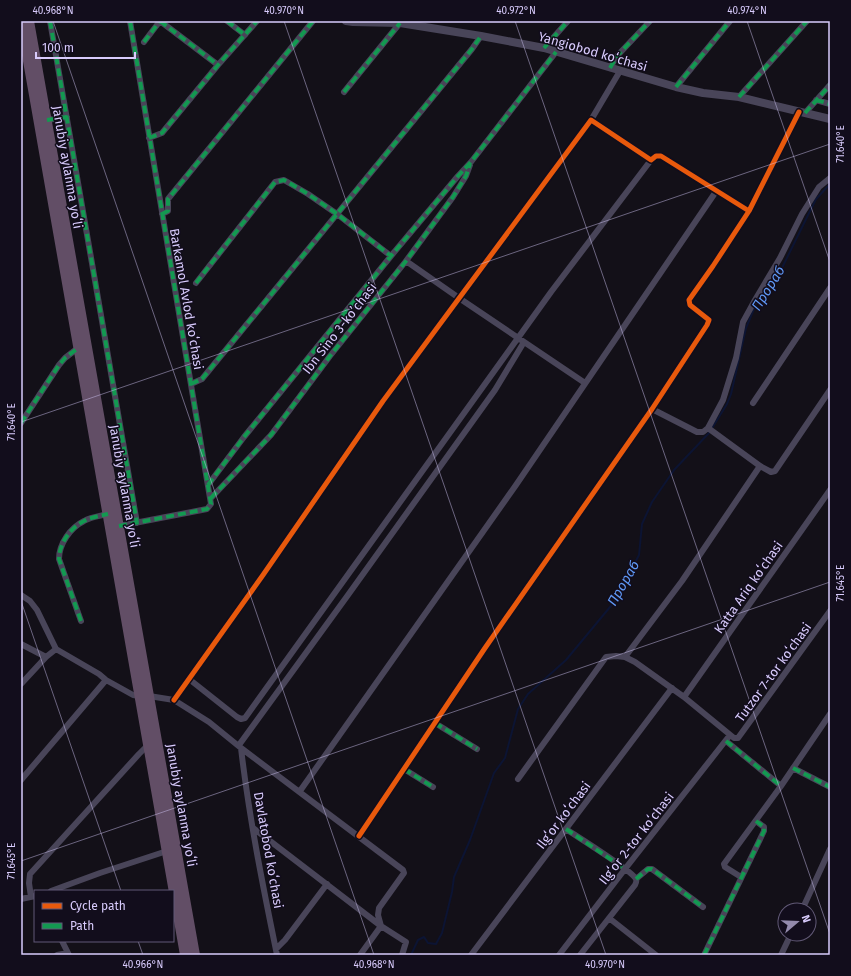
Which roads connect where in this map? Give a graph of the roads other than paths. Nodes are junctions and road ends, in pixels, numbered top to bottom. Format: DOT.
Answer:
graph roads {
  1 [pos="21,21"];
  2 [pos="29,21"];
  3 [pos="50,21"];
  4 [pos="130,21"];
  5 [pos="160,21"];
  6 [pos="227,21"];
  7 [pos="257,21"];
  8 [pos="313,21"];
  9 [pos="346,21"];
  10 [pos="568,21"];
  11 [pos="650,21"];
  12 [pos="730,21"];
  13 [pos="807,21"];
  14 [pos="400,23"];
  15 [pos="245,35"];
  16 [pos="481,36"];
  17 [pos="144,42"];
  18 [pos="544,48"];
  19 [pos="556,52"];
  20 [pos="218,65"];
  21 [pos="610,68"];
  22 [pos="620,71"];
  23 [pos="830,85"];
  24 [pos="676,87"];
  25 [pos="344,92"];
  26 [pos="739,97"];
  27 [pos="816,100"];
  28 [pos="830,104"];
  29 [pos="802,113"];
  30 [pos="67,117"];
  31 [pos="830,119"];
  32 [pos="47,120"];
  33 [pos="590,120"];
  34 [pos="149,138"];
  35 [pos="651,160"];
  36 [pos="471,162"];
  37 [pos="830,178"];
  38 [pos="717,190"];
  39 [pos="749,211"];
  40 [pos="162,214"];
  41 [pos="337,214"];
  42 [pos="391,256"];
  43 [pos="406,261"];
  44 [pos="196,283"];
  45 [pos="830,288"];
  46 [pos="459,298"];
  47 [pos="518,338"];
  48 [pos="524,342"];
  49 [pos="78,348"];
  50 [pos="585,383"];
  51 [pos="191,384"];
  52 [pos="830,390"];
  53 [pos="753,404"];
  54 [pos="652,409"];
  55 [pos="21,423"];
  56 [pos="710,430"];
  57 [pos="760,466"];
  58 [pos="208,485"];
  59 [pos="830,490"];
  60 [pos="211,498"];
  61 [pos="108,514"];
  62 [pos="137,523"];
  63 [pos="119,526"];
  64 [pos="21,595"];
  65 [pos="830,611"];
  66 [pos="81,621"];
  67 [pos="21,644"];
  68 [pos="56,649"];
  69 [pos="46,657"];
  70 [pos="625,657"];
  71 [pos="281,670"];
  72 [pos="288,677"];
  73 [pos="189,679"];
  74 [pos="106,680"];
  75 [pos="21,684"];
  76 [pos="672,688"];
  77 [pos="145,696"];
  78 [pos="684,697"];
  79 [pos="174,700"];
  80 [pos="830,714"];
  81 [pos="435,723"];
  82 [pos="730,735"];
  83 [pos="726,741"];
  84 [pos="148,745"];
  85 [pos="240,746"];
  86 [pos="477,749"];
  87 [pos="793,768"];
  88 [pos="404,769"];
  89 [pos="518,779"];
  90 [pos="21,780"];
  91 [pos="433,786"];
  92 [pos="781,786"];
  93 [pos="830,787"];
  94 [pos="300,791"];
  95 [pos="756,821"];
  96 [pos="253,828"];
  97 [pos="566,829"];
  98 [pos="359,836"];
  99 [pos="830,849"];
  100 [pos="167,851"];
  101 [pos="625,869"];
  102 [pos="741,877"];
  103 [pos="636,879"];
  104 [pos="328,884"];
  105 [pos="54,890"];
  106 [pos="174,890"];
  107 [pos="174,891"];
  108 [pos="33,897"];
  109 [pos="21,899"];
  110 [pos="806,902"];
  111 [pos="703,907"];
  112 [pos="609,918"];
  113 [pos="381,926"];
  114 [pos="63,942"];
  115 [pos="787,942"];
  116 [pos="277,952"];
  117 [pos="69,954"];
  118 [pos="57,955"];
  119 [pos="185,955"];
  120 [pos="195,955"];
  121 [pos="360,955"];
  122 [pos="402,955"];
  123 [pos="471,955"];
  124 [pos="559,955"];
  125 [pos="580,955"];
  126 [pos="656,955"];
  127 [pos="704,955"];
  128 [pos="781,955"];
  1 -- 49 [label="highway, Janubiy aylanma yoʻli"];
  2 -- 32 [label="highway, Janubiy aylanma yoʻli"];
  3 -- 30 [label="street"];
  4 -- 34 [label="street, Barkamol Avlod koʻchasi"];
  5 -- 17 [label="street"];
  5 -- 20 [label="street"];
  6 -- 15 [label="street"];
  7 -- 15 [label="street"];
  8 -- 40 [label="street"];
  9 -- 14 [label="street, Yangiobod koʻchasi"];
  10 -- 18 [label="street"];
  11 -- 21 [label="street"];
  12 -- 24 [label="street"];
  13 -- 26 [label="street"];
  14 -- 16 [label="street, Yangiobod koʻchasi"];
  14 -- 25 [label="street"];
  15 -- 20 [label="street"];
  16 -- 18 [label="street, Yangiobod koʻchasi"];
  16 -- 41 [label="street"];
  18 -- 19 [label="street, Yangiobod koʻchasi"];
  19 -- 21 [label="street, Yangiobod koʻchasi"];
  19 -- 36 [label="street, Ibn Sino 3-koʼchasi"];
  20 -- 34 [label="street"];
  21 -- 22 [label="street, Yangiobod koʻchasi"];
  22 -- 24 [label="street, Yangiobod koʻchasi"];
  22 -- 33 [label="street"];
  23 -- 27 [label="street"];
  24 -- 26 [label="street, Yangiobod koʻchasi"];
  26 -- 29 [label="street, Yangiobod koʻchasi"];
  27 -- 28 [label="street"];
  27 -- 29 [label="street"];
  29 -- 31 [label="street, Yangiobod koʻchasi"];
  29 -- 39 [label="street"];
  30 -- 32 [label="street"];
  30 -- 62 [label="street"];
  32 -- 63 [label="highway, Janubiy aylanma yoʻli"];
  33 -- 35 [label="street"];
  33 -- 46 [label="street"];
  34 -- 40 [label="street, Barkamol Avlod koʻchasi"];
  35 -- 38 [label="street"];
  35 -- 47 [label="street"];
  36 -- 42 [label="street, Ibn Sino 3-koʼchasi"];
  36 -- 43 [label="street, Ibn Sino 3-koʼchasi"];
  37 -- 56 [label="street"];
  38 -- 39 [label="street"];
  38 -- 50 [label="street"];
  39 -- 54 [label="street"];
  40 -- 51 [label="street, Barkamol Avlod koʻchasi"];
  41 -- 42 [label="street"];
  41 -- 44 [label="street"];
  41 -- 51 [label="street"];
  42 -- 58 [label="street, Ibn Sino 3-koʼchasi"];
  43 -- 46 [label="street"];
  43 -- 60 [label="street, Ibn Sino 3-koʼchasi"];
  45 -- 53 [label="street"];
  46 -- 47 [label="street"];
  46 -- 73 [label="street"];
  47 -- 48 [label="street"];
  47 -- 71 [label="street"];
  48 -- 50 [label="street"];
  48 -- 72 [label="street"];
  49 -- 55 [label="street"];
  49 -- 61 [label="highway, Janubiy aylanma yoʻli"];
  50 -- 94 [label="street"];
  51 -- 58 [label="street, Barkamol Avlod koʻchasi"];
  52 -- 57 [label="street"];
  54 -- 56 [label="street"];
  54 -- 81 [label="street"];
  56 -- 57 [label="street"];
  57 -- 70 [label="street"];
  58 -- 60 [label="street, Barkamol Avlod koʻchasi"];
  59 -- 78 [label="street, Katta Ariq koʻchasi"];
  60 -- 62 [label="street"];
  61 -- 66 [label="street"];
  61 -- 77 [label="highway, Janubiy aylanma yoʻli"];
  62 -- 63 [label="street"];
  63 -- 77 [label="highway, Janubiy aylanma yoʻli"];
  64 -- 68 [label="street"];
  65 -- 82 [label="street, Tutzor 7-tor koʻchasi"];
  67 -- 69 [label="street"];
  68 -- 69 [label="street"];
  68 -- 74 [label="street"];
  69 -- 75 [label="street"];
  70 -- 76 [label="street"];
  70 -- 89 [label="street"];
  71 -- 72 [label="street"];
  71 -- 73 [label="street"];
  72 -- 85 [label="street"];
  73 -- 79 [label="street"];
  74 -- 77 [label="street"];
  74 -- 90 [label="street"];
  76 -- 78 [label="street"];
  76 -- 97 [label="street, Ilgʻor koʻchasi"];
  77 -- 79 [label="street"];
  77 -- 84 [label="highway, Janubiy aylanma yoʻli"];
  77 -- 120 [label="highway, Janubiy aylanma yoʻli"];
  78 -- 82 [label="street"];
  79 -- 85 [label="street"];
  80 -- 87 [label="street"];
  81 -- 86 [label="street"];
  81 -- 88 [label="street"];
  82 -- 83 [label="street, Ilgʻor 2-tor koʻchasi"];
  83 -- 92 [label="street"];
  83 -- 101 [label="street, Ilgʻor 2-tor koʻchasi"];
  84 -- 100 [label="highway, Janubiy aylanma yoʻli"];
  84 -- 108 [label="street"];
  85 -- 94 [label="street"];
  85 -- 96 [label="street, Davlatobod koʻchasi"];
  87 -- 92 [label="street"];
  87 -- 93 [label="street"];
  88 -- 91 [label="street"];
  88 -- 98 [label="street"];
  92 -- 95 [label="street"];
  94 -- 98 [label="street"];
  95 -- 102 [label="street"];
  95 -- 102 [label="street"];
  96 -- 104 [label="street"];
  96 -- 116 [label="street, Davlatobod koʻchasi"];
  97 -- 101 [label="street"];
  97 -- 123 [label="street, Ilgʻor koʻchasi"];
  98 -- 113 [label="street"];
  99 -- 110 [label="street"];
  100 -- 105 [label="street"];
  100 -- 106 [label="highway, Janubiy aylanma yoʻli"];
  101 -- 103 [label="street"];
  101 -- 124 [label="street, Ilgʻor 2-tor koʻchasi"];
  102 -- 127 [label="street"];
  103 -- 111 [label="street"];
  103 -- 112 [label="street"];
  104 -- 113 [label="street"];
  104 -- 116 [label="street"];
  107 -- 119 [label="highway, Janubiy aylanma yoʻli"];
  108 -- 109 [label="street"];
  112 -- 125 [label="street"];
  112 -- 126 [label="street"];
  113 -- 121 [label="street"];
  113 -- 122 [label="street"];
  114 -- 117 [label="street"];
  115 -- 128 [label="street"];
  117 -- 118 [label="street"];
}
